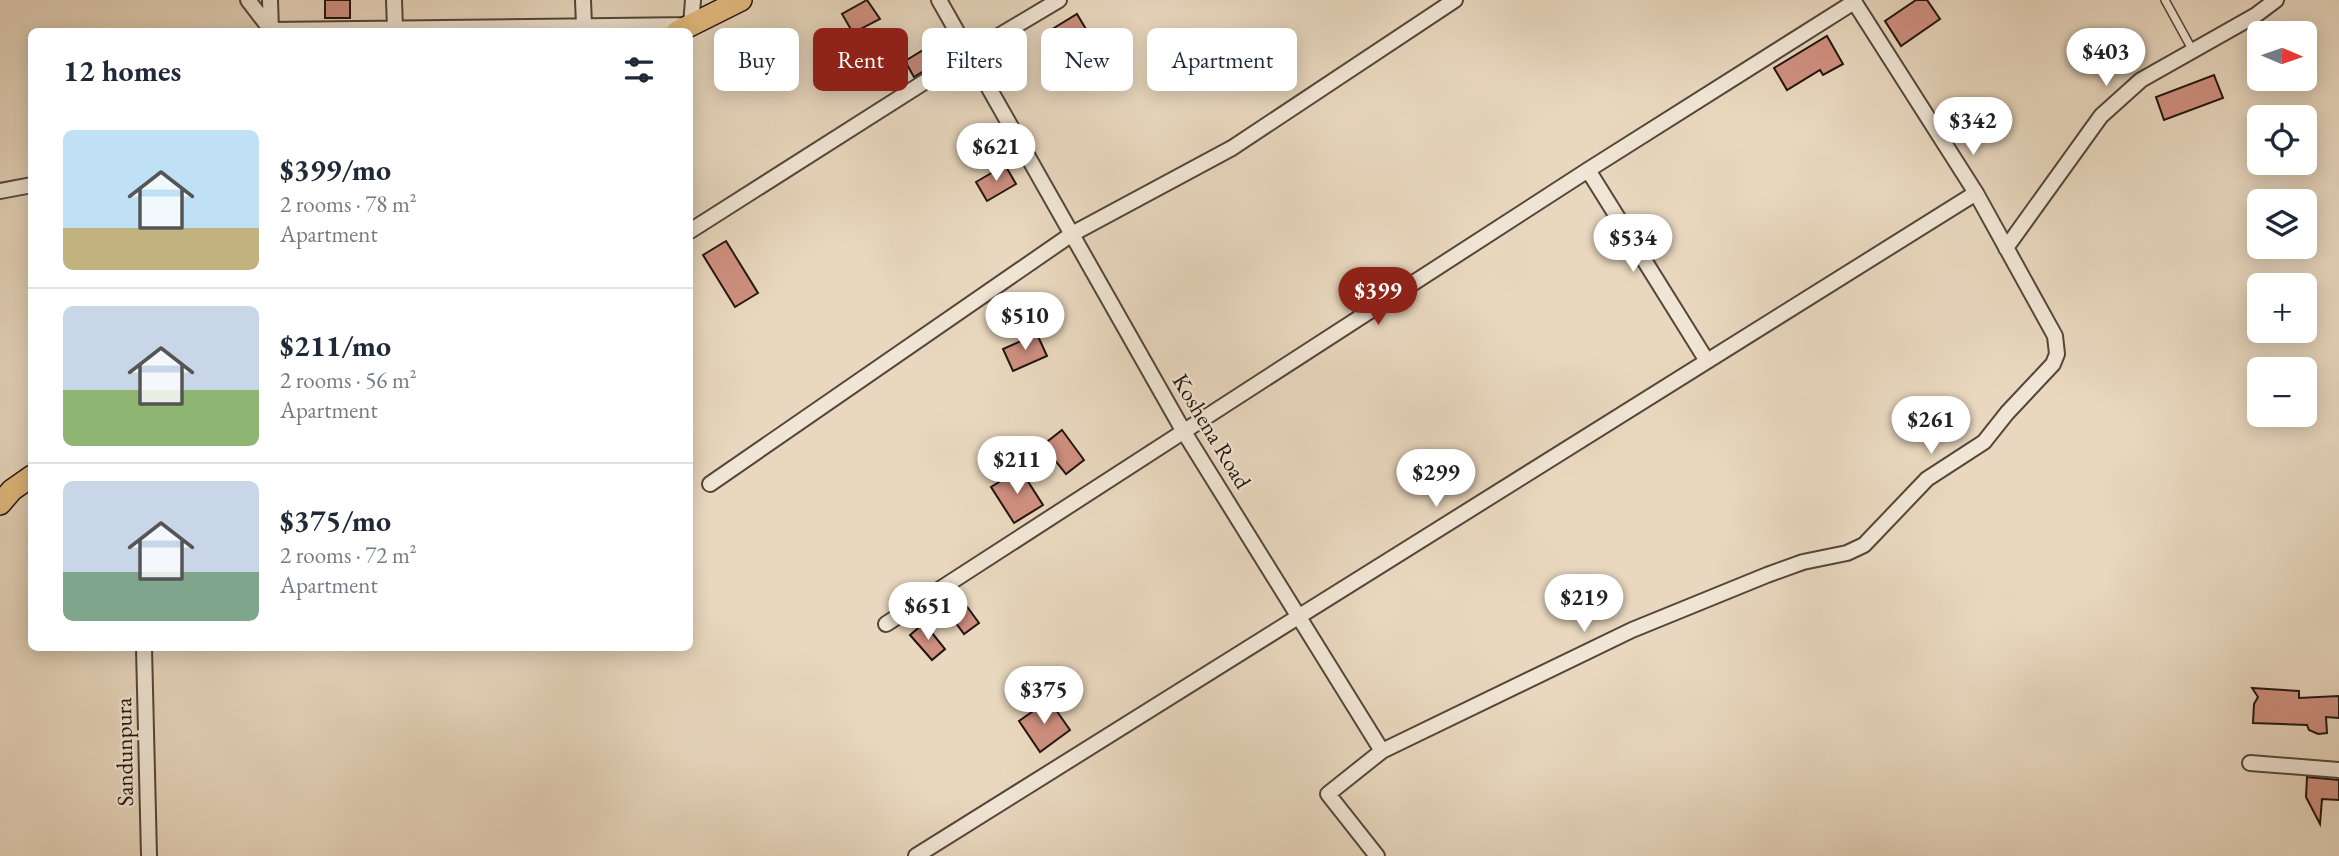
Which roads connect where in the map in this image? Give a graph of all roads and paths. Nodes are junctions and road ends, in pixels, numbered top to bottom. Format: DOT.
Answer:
graph roads {
  1 [pos="248,0"];
  2 [pos="270,0"];
  3 [pos="394,0"];
  4 [pos="583,0"];
  5 [pos="692,0"];
  6 [pos="741,0"];
  7 [pos="939,0"];
  8 [pos="1059,0"];
  9 [pos="1455,0"];
  10 [pos="2165,0"];
  11 [pos="2276,0"];
  12 [pos="1854,1"];
  13 [pos="584,25"];
  14 [pos="269,28"];
  15 [pos="271,28"];
  16 [pos="395,28"];
  17 [pos="684,28"];
  18 [pos="955,28"];
  19 [pos="1012,28"];
  20 [pos="2193,51"];
  21 [pos="922,83"];
  22 [pos="991,91"];
  23 [pos="1588,170"];
  24 [pos="28,186"];
  25 [pos="0,191"];
  26 [pos="1976,193"];
  27 [pos="693,228"];
  28 [pos="1072,234"];
  29 [pos="2006,248"];
  30 [pos="1707,361"];
  31 [pos="1184,432"];
  32 [pos="28,479"];
  33 [pos="710,484"];
  34 [pos="0,504"];
  35 [pos="1298,616"];
  36 [pos="886,624"];
  37 [pos="144,651"];
  38 [pos="1382,751"];
  39 [pos="2250,763"];
  40 [pos="2339,770"];
  41 [pos="149,856"];
  42 [pos="916,856"];
  43 [pos="1377,856"];
  1 -- 14 [label="street"];
  2 -- 15 [label="street"];
  3 -- 16 [label="street"];
  4 -- 13 [label="street"];
  5 -- 17 [label="street"];
  6 -- 17 [label="main road"];
  7 -- 18 [label="street, Koshena Road"];
  8 -- 19 [label="street"];
  9 -- 28 [label="street"];
  10 -- 20 [label="lane"];
  11 -- 20 [label="street"];
  12 -- 23 [label="street"];
  12 -- 26 [label="street"];
  13 -- 16 [label="street"];
  13 -- 17 [label="street"];
  20 -- 29 [label="street"];
  21 -- 27 [label="street"];
  22 -- 28 [label="street, Koshena Road"];
  23 -- 30 [label="street"];
  23 -- 31 [label="street"];
  24 -- 25 [label="street"];
  26 -- 29 [label="street"];
  26 -- 30 [label="street"];
  28 -- 31 [label="street, Koshena Road"];
  28 -- 33 [label="street"];
  29 -- 38 [label="street"];
  30 -- 35 [label="street"];
  31 -- 35 [label="street, Koshena Road"];
  31 -- 36 [label="street"];
  32 -- 34 [label="main road"];
  35 -- 38 [label="street, Koshena Road"];
  35 -- 42 [label="street"];
  37 -- 41 [label="street, Sandunpura"];
  38 -- 43 [label="street"];
  39 -- 40 [label="street"];
}
